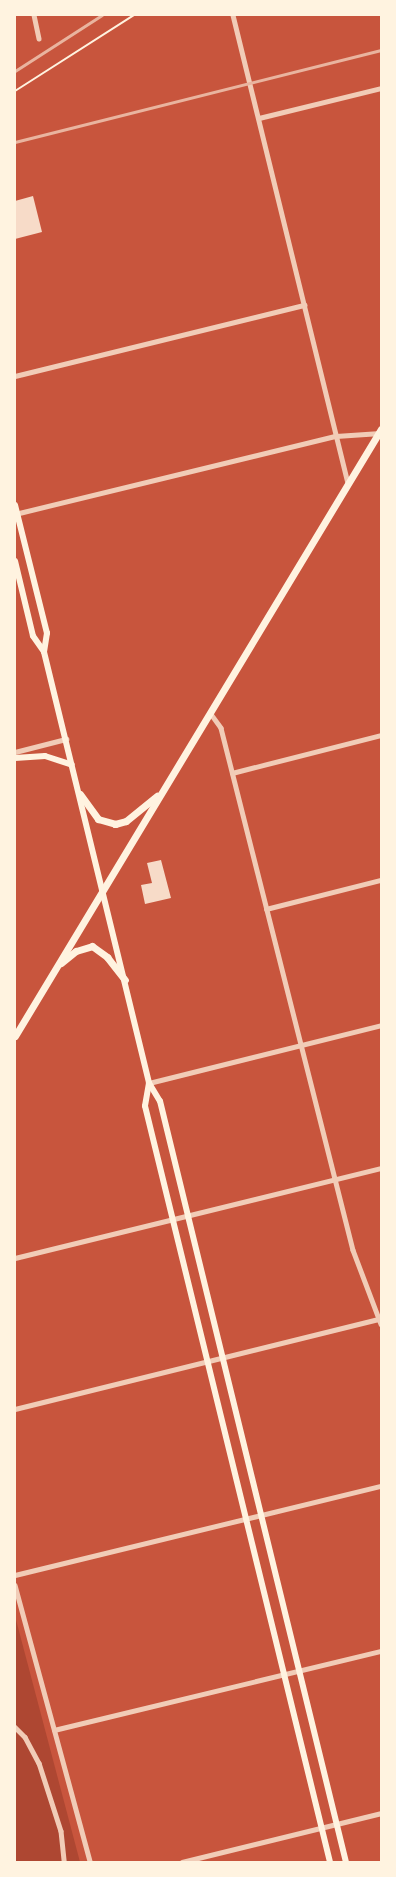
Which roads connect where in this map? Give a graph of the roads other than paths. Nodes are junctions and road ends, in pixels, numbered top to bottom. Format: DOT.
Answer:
graph roads {
  1 [pos="34,15"];
  2 [pos="233,15"];
  3 [pos="39,38"];
  4 [pos="381,88"];
  5 [pos="258,118"];
  6 [pos="304,305"];
  7 [pos="15,376"];
  8 [pos="380,431"];
  9 [pos="336,436"];
  10 [pos="348,484"];
  11 [pos="15,505"];
  12 [pos="16,514"];
  13 [pos="15,561"];
  14 [pos="44,652"];
  15 [pos="211,714"];
  16 [pos="381,735"];
  17 [pos="66,739"];
  18 [pos="15,752"];
  19 [pos="15,758"];
  20 [pos="72,766"];
  21 [pos="232,773"];
  22 [pos="162,792"];
  23 [pos="80,794"];
  24 [pos="381,880"];
  25 [pos="103,887"];
  26 [pos="266,909"];
  27 [pos="51,975"];
  28 [pos="125,980"];
  29 [pos="381,1024"];
  30 [pos="15,1036"];
  31 [pos="301,1044"];
  32 [pos="149,1083"];
  33 [pos="381,1168"];
  34 [pos="336,1179"];
  35 [pos="188,1216"];
  36 [pos="174,1219"];
  37 [pos="15,1258"];
  38 [pos="380,1321"];
  39 [pos="224,1358"];
  40 [pos="209,1362"];
  41 [pos="15,1409"];
  42 [pos="381,1486"];
  43 [pos="262,1516"];
  44 [pos="247,1519"];
  45 [pos="15,1575"];
  46 [pos="15,1585"];
  47 [pos="381,1651"];
  48 [pos="300,1671"];
  49 [pos="285,1675"];
  50 [pos="15,1727"];
  51 [pos="54,1730"];
  52 [pos="381,1813"];
  53 [pos="336,1824"];
  54 [pos="322,1828"];
  55 [pos="64,1862"];
  56 [pos="90,1862"];
  57 [pos="182,1862"];
  58 [pos="330,1862"];
  59 [pos="346,1862"];
  1 -- 3 [label="street"];
  2 -- 5 [label="street"];
  4 -- 5 [label="street"];
  5 -- 6 [label="street"];
  6 -- 7 [label="street"];
  6 -- 9 [label="street"];
  8 -- 9 [label="street"];
  8 -- 10 [label="main road"];
  9 -- 10 [label="street"];
  9 -- 12 [label="street"];
  10 -- 15 [label="main road"];
  11 -- 12 [label="main road"];
  12 -- 14 [label="main road"];
  13 -- 14 [label="main road"];
  14 -- 17 [label="main road"];
  15 -- 21 [label="street"];
  15 -- 22 [label="main road"];
  16 -- 21 [label="street"];
  17 -- 18 [label="street"];
  17 -- 20 [label="main road"];
  19 -- 20 [label="main road"];
  20 -- 23 [label="main road"];
  21 -- 26 [label="street"];
  22 -- 23 [label="main road"];
  22 -- 25 [label="main road"];
  23 -- 25 [label="main road"];
  24 -- 26 [label="street"];
  25 -- 27 [label="main road"];
  25 -- 28 [label="main road"];
  26 -- 31 [label="street"];
  27 -- 28 [label="main road"];
  27 -- 30 [label="main road"];
  28 -- 32 [label="main road"];
  29 -- 31 [label="street"];
  31 -- 32 [label="street"];
  31 -- 34 [label="street"];
  32 -- 35 [label="main road"];
  32 -- 36 [label="main road"];
  33 -- 34 [label="street"];
  34 -- 35 [label="street"];
  34 -- 38 [label="street"];
  35 -- 36 [label="street"];
  35 -- 39 [label="main road"];
  36 -- 37 [label="street"];
  36 -- 40 [label="main road"];
  38 -- 39 [label="street"];
  39 -- 40 [label="street"];
  39 -- 43 [label="main road"];
  40 -- 41 [label="street"];
  40 -- 44 [label="main road"];
  42 -- 43 [label="street"];
  43 -- 44 [label="street"];
  43 -- 48 [label="main road"];
  44 -- 45 [label="street"];
  44 -- 49 [label="main road"];
  46 -- 51 [label="street"];
  47 -- 48 [label="street"];
  48 -- 49 [label="street"];
  48 -- 53 [label="main road"];
  49 -- 51 [label="street"];
  49 -- 54 [label="main road"];
  50 -- 55 [label="street"];
  51 -- 56 [label="street"];
  52 -- 53 [label="street"];
  53 -- 54 [label="street"];
  53 -- 59 [label="main road"];
  54 -- 57 [label="street"];
  54 -- 58 [label="main road"];
}
